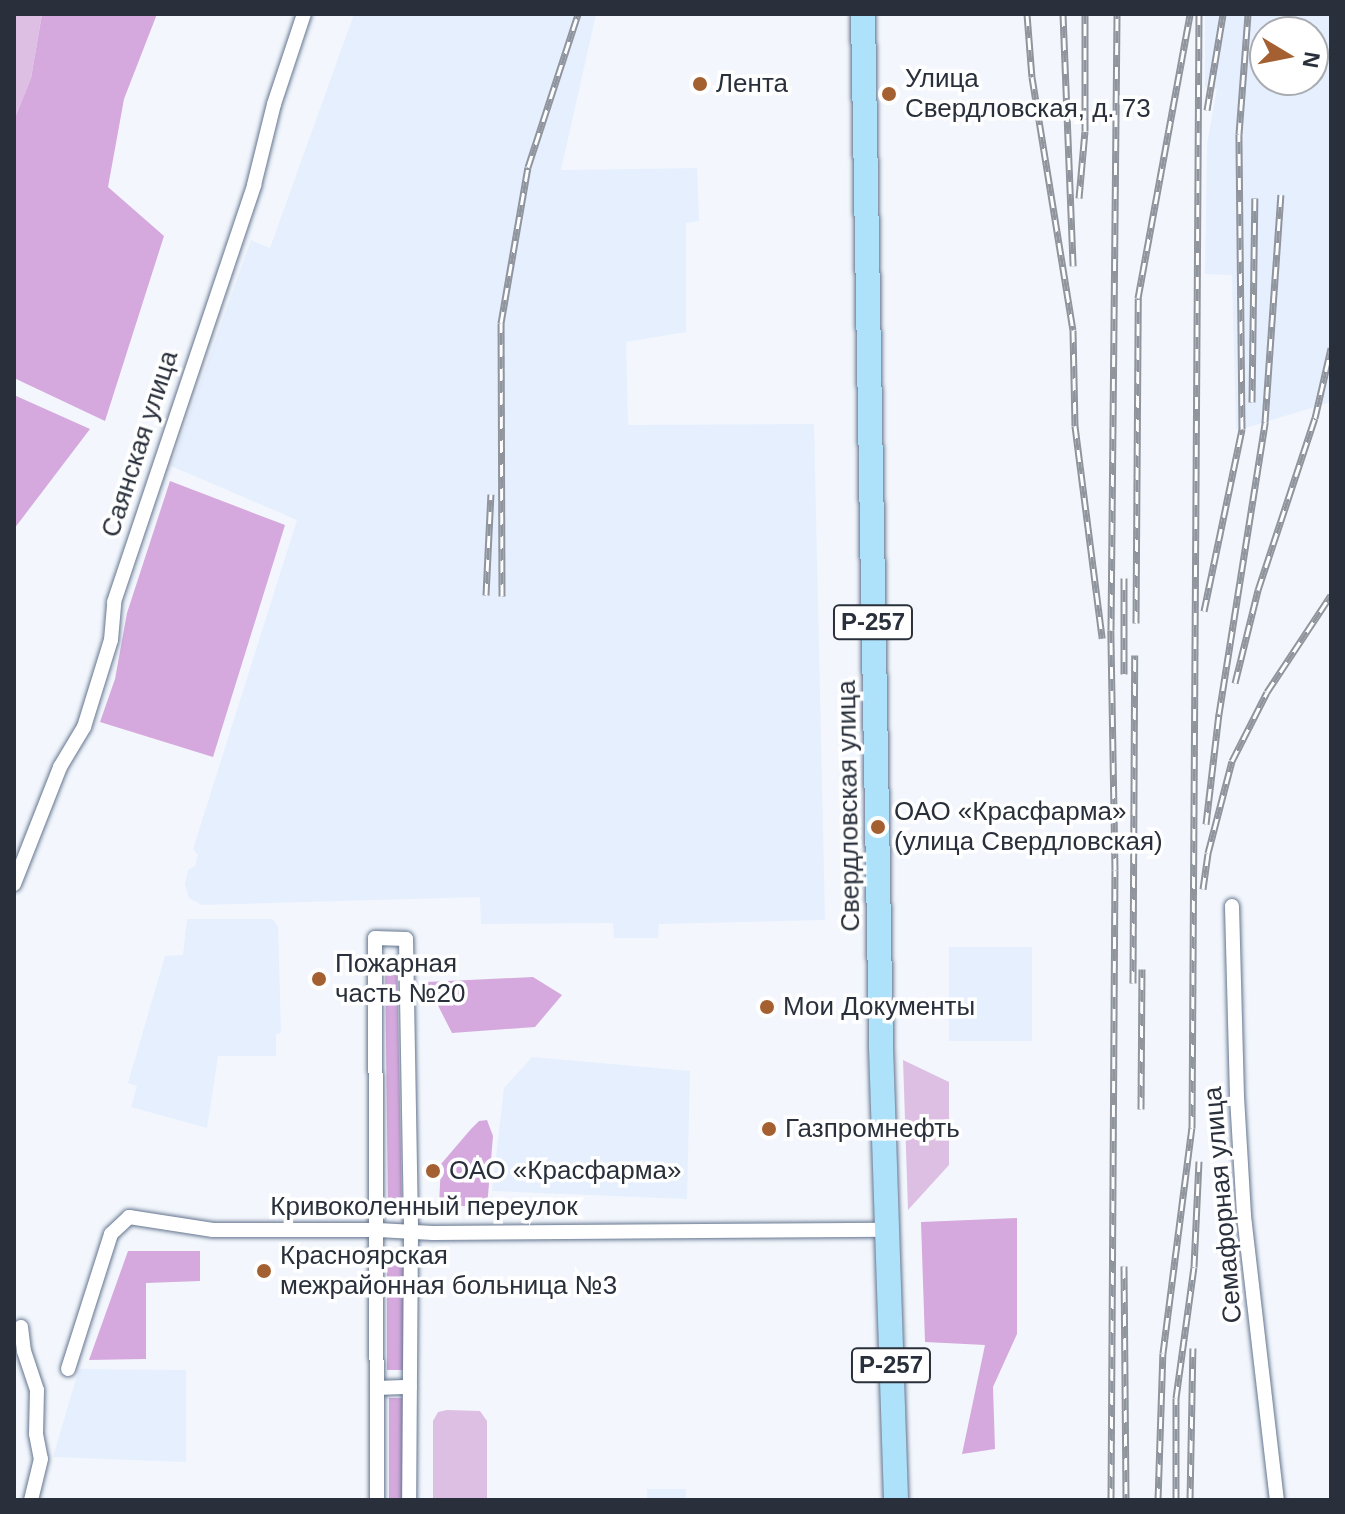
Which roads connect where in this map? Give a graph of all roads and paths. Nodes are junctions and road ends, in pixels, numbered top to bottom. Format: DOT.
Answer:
graph roads {
  1 [pos="304,14"];
  2 [pos="863,14"];
  3 [pos="14,884"];
  4 [pos="1232,906"];
  5 [pos="378,1230"];
  6 [pos="887,1230"];
  7 [pos="411,1231"];
  8 [pos="21,1327"];
  9 [pos="68,1369"];
  10 [pos="410,1387"];
  11 [pos="377,1388"];
  12 [pos="31,1500"];
  13 [pos="377,1500"];
  14 [pos="409,1500"];
  15 [pos="896,1500"];
  16 [pos="1277,1500"];
  1 -- 3 [label="street, Саянская улица"];
  2 -- 6 [label="highway, Свердловская улица / Р-257"];
  4 -- 16 [label="street, Семафорная улица"];
  5 -- 7 [label="street, Кривоколенный переулок"];
  5 -- 7 [label="street"];
  5 -- 9 [label="street, Кривоколенный переулок"];
  5 -- 11 [label="street"];
  6 -- 7 [label="street, Кривоколенный переулок"];
  6 -- 15 [label="highway, Свердловская улица / Р-257"];
  7 -- 10 [label="street"];
  8 -- 12 [label="street"];
  10 -- 11 [label="street"];
  10 -- 14 [label="street"];
  11 -- 13 [label="street"];
}
